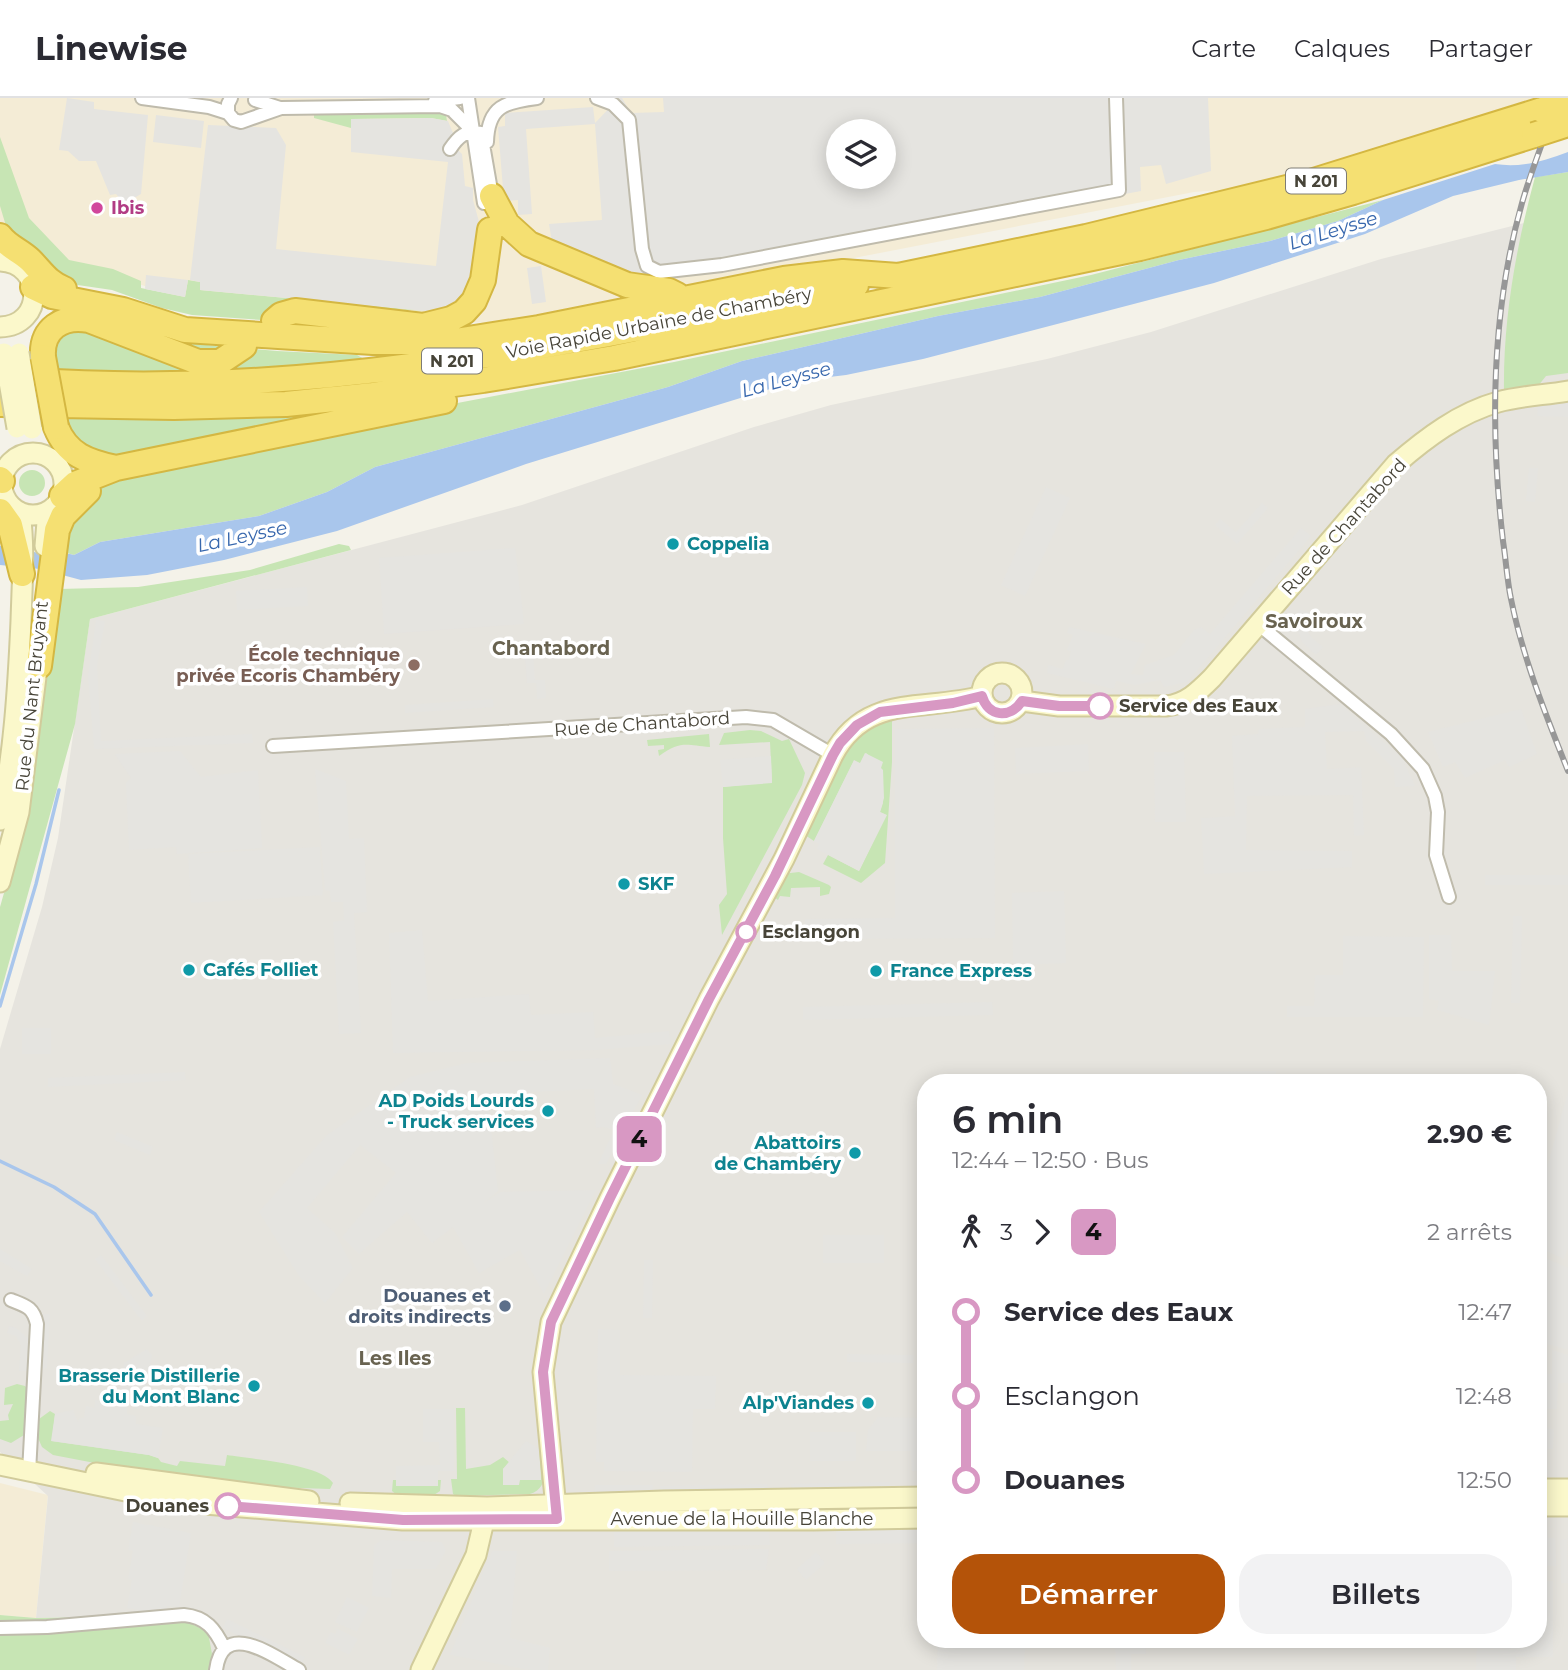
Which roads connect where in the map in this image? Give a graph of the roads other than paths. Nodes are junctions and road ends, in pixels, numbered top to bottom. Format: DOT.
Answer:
graph roads {
  1 [pos="142,98"];
  2 [pos="404,98"];
  3 [pos="460,98"];
  4 [pos="468,98"];
  5 [pos="537,98"];
  6 [pos="597,98"];
  7 [pos="1116,98"];
  8 [pos="254,99"];
  9 [pos="431,100"];
  10 [pos="1568,101"];
  11 [pos="230,104"];
  12 [pos="383,106"];
  13 [pos="281,108"];
  14 [pos="254,117"];
  15 [pos="1568,124"];
  16 [pos="472,131"];
  17 [pos="450,149"];
  18 [pos="487,160"];
  19 [pos="489,211"];
  20 [pos="0,236"];
  21 [pos="2,259"];
  22 [pos="898,276"];
  23 [pos="681,298"];
  24 [pos="32,299"];
  25 [pos="479,300"];
  26 [pos="274,321"];
  27 [pos="165,325"];
  28 [pos="0,327"];
  29 [pos="399,342"];
  30 [pos="244,346"];
  31 [pos="13,356"];
  32 [pos="614,358"];
  33 [pos="1568,391"];
  34 [pos="0,404"];
  35 [pos="35,428"];
  36 [pos="45,455"];
  37 [pos="149,463"];
  38 [pos="116,468"];
  39 [pos="4,474"];
  40 [pos="54,516"];
  41 [pos="13,518"];
  42 [pos="22,580"];
  43 [pos="1258,624"];
  44 [pos="38,666"];
  45 [pos="982,696"];
  46 [pos="1022,701"];
  47 [pos="273,746"];
  48 [pos="833,755"];
  49 [pos="0,820"];
  50 [pos="0,882"];
  51 [pos="1449,897"];
  52 [pos="11,1300"];
  53 [pos="0,1452"];
  54 [pos="0,1465"];
  55 [pos="30,1466"];
  56 [pos="1547,1489"];
  57 [pos="1568,1489"];
  58 [pos="917,1497"];
  59 [pos="1547,1506"];
  60 [pos="1568,1506"];
  61 [pos="557,1513"];
  62 [pos="486,1514"];
  63 [pos="917,1518"];
  64 [pos="0,1629"];
  65 [pos="224,1648"];
  66 [pos="216,1670"];
  67 [pos="299,1670"];
  68 [pos="421,1670"];
  1 -- 11 [label="street"];
  2 -- 12 [label="street"];
  3 -- 9 [label="street"];
  4 -- 16 [label="street"];
  5 -- 18 [label="street"];
  6 -- 7 [label="street"];
  8 -- 13 [label="street"];
  8 -- 14 [label="street"];
  9 -- 12 [label="street"];
  10 -- 22 [label="highway, N 201, bridge"];
  11 -- 14 [label="street"];
  12 -- 13 [label="street"];
  12 -- 16 [label="street"];
  13 -- 14 [label="street"];
  15 -- 32 [label="highway, Voie Rapide Urbaine de Chambéry / N 201, bridge"];
  16 -- 17 [label="street"];
  16 -- 18 [label="street"];
  16 -- 19 [label="street"];
  18 -- 19 [label="street"];
  19 -- 23 [label="highway"];
  19 -- 25 [label="highway"];
  20 -- 27 [label="highway"];
  21 -- 24 [label="main road"];
  22 -- 23 [label="highway"];
  22 -- 31 [label="highway, Voie Rapide Urbaine de Chambéry / N 201"];
  23 -- 29 [label="highway"];
  24 -- 27 [label="highway"];
  24 -- 28 [label="main road"];
  24 -- 31 [label="main road"];
  25 -- 26 [label="highway"];
  25 -- 29 [label="highway"];
  27 -- 29 [label="highway"];
  30 -- 31 [label="highway"];
  31 -- 35 [label="highway, bridge"];
  31 -- 35 [label="main road, bridge"];
  32 -- 34 [label="highway, Voie Rapide Urbaine de Chambéry / N 201"];
  32 -- 37 [label="highway"];
  33 -- 43 [label="main road, Rue de Chantabord"];
  35 -- 36 [label="main road"];
  35 -- 38 [label="highway"];
  35 -- 39 [label="main road"];
  36 -- 39 [label="main road"];
  36 -- 40 [label="main road"];
  37 -- 38 [label="highway"];
  37 -- 40 [label="highway"];
  38 -- 40 [label="highway"];
  39 -- 41 [label="main road"];
  40 -- 41 [label="main road"];
  40 -- 44 [label="highway"];
  41 -- 42 [label="highway"];
  42 -- 49 [label="main road, Rue du Nant Bruyant"];
  43 -- 46 [label="main road, Rue de Chantabord"];
  43 -- 51 [label="street"];
  44 -- 50 [label="main road, Rue du Nant Bruyant"];
  45 -- 46 [label="main road"];
  45 -- 46 [label="main road"];
  45 -- 48 [label="main road"];
  47 -- 48 [label="street, Rue de Chantabord"];
  48 -- 61 [label="main road"];
  52 -- 55 [label="street"];
  53 -- 55 [label="main road"];
  54 -- 55 [label="main road"];
  55 -- 62 [label="main road"];
  56 -- 57 [label="main road"];
  58 -- 61 [label="main road, Avenue de la Houille Blanche"];
  59 -- 60 [label="main road"];
  61 -- 62 [label="main road"];
  61 -- 63 [label="main road, Avenue de la Houille Blanche"];
  62 -- 68 [label="main road"];
  64 -- 65 [label="street"];
  65 -- 66 [label="street"];
  65 -- 67 [label="street"];
}
